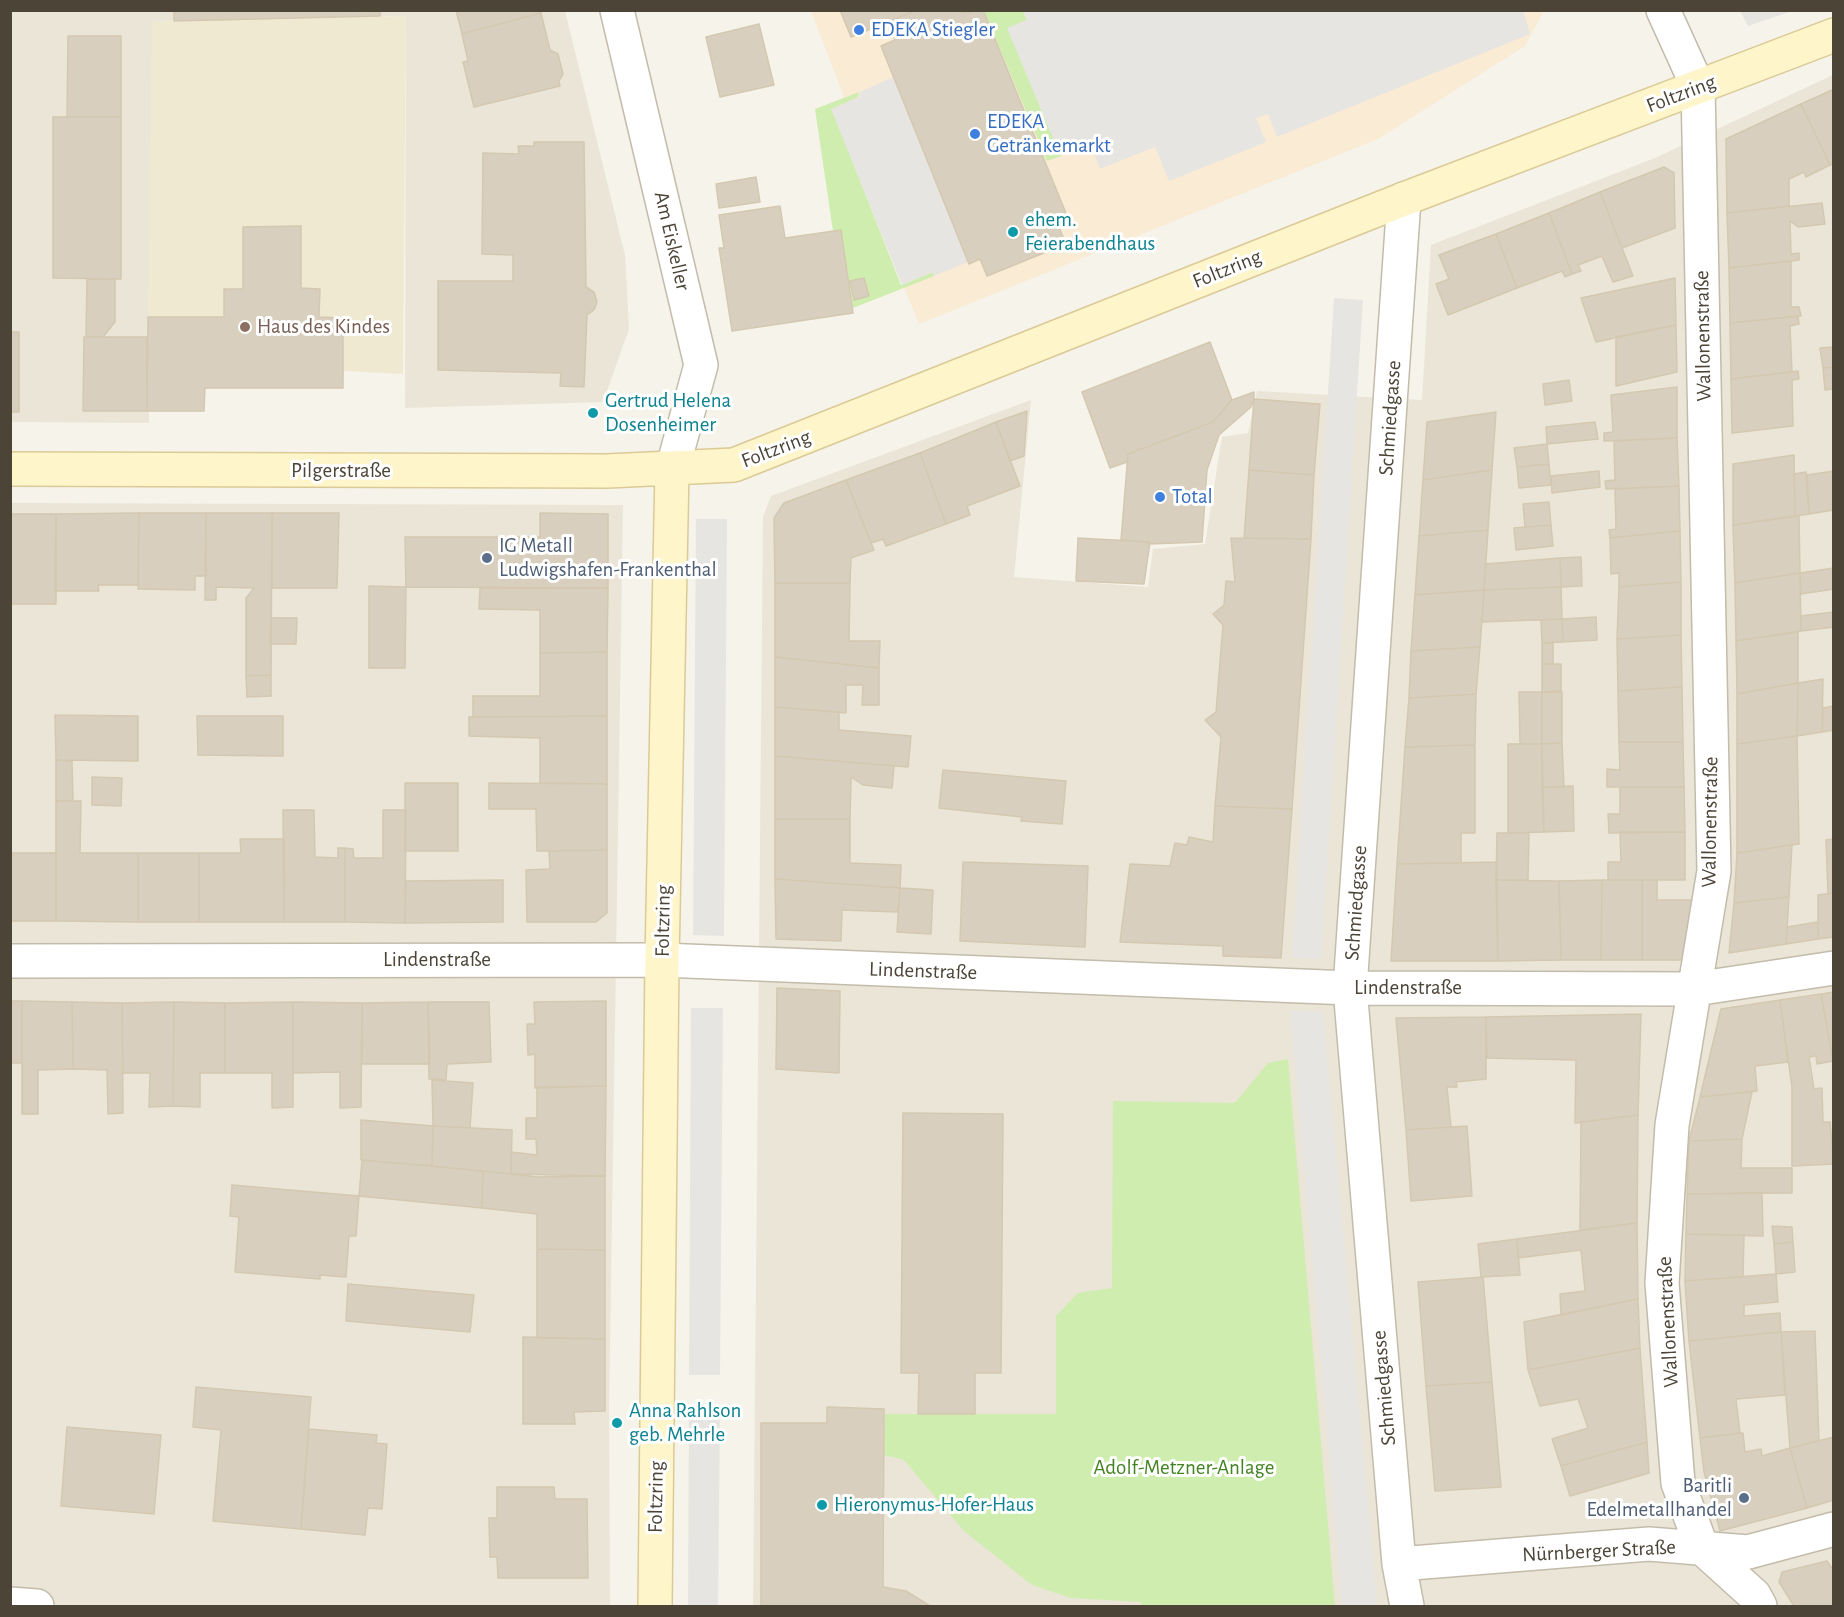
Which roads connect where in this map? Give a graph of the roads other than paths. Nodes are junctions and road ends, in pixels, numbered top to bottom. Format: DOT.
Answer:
graph roads {
  1 [pos="616,10"];
  2 [pos="1663,10"];
  3 [pos="1833,35"];
  4 [pos="1698,87"];
  5 [pos="1404,199"];
  6 [pos="10,469"];
  7 [pos="672,470"];
  8 [pos="662,960"];
  9 [pos="10,961"];
  10 [pos="1833,968"];
  11 [pos="1350,988"];
  12 [pos="1695,989"];
  13 [pos="1833,1529"];
  14 [pos="1701,1548"];
  15 [pos="1399,1564"];
  16 [pos="10,1604"];
  17 [pos="37,1606"];
  18 [pos="655,1606"];
  19 [pos="1407,1606"];
  20 [pos="1760,1606"];
  1 -- 7 [label="street, Am Eiskeller"];
  2 -- 4 [label="street"];
  3 -- 4 [label="street, Foltzring"];
  4 -- 5 [label="street, Foltzring"];
  4 -- 12 [label="street, Wallonenstraße"];
  5 -- 7 [label="street, Foltzring"];
  5 -- 11 [label="street, Schmiedgasse"];
  6 -- 7 [label="street, Pilgerstraße"];
  7 -- 8 [label="street, Foltzring"];
  8 -- 9 [label="street, Lindenstraße"];
  8 -- 11 [label="street, Lindenstraße"];
  8 -- 18 [label="street, Foltzring"];
  10 -- 12 [label="street, Lindenstraße"];
  11 -- 12 [label="street, Lindenstraße"];
  11 -- 15 [label="street, Schmiedgasse"];
  12 -- 14 [label="street, Wallonenstraße"];
  13 -- 14 [label="street, Nürnberger Straße"];
  14 -- 15 [label="street, Nürnberger Straße"];
  14 -- 20 [label="street"];
  15 -- 19 [label="street, Schmiedgasse"];
  16 -- 17 [label="street"];
}
